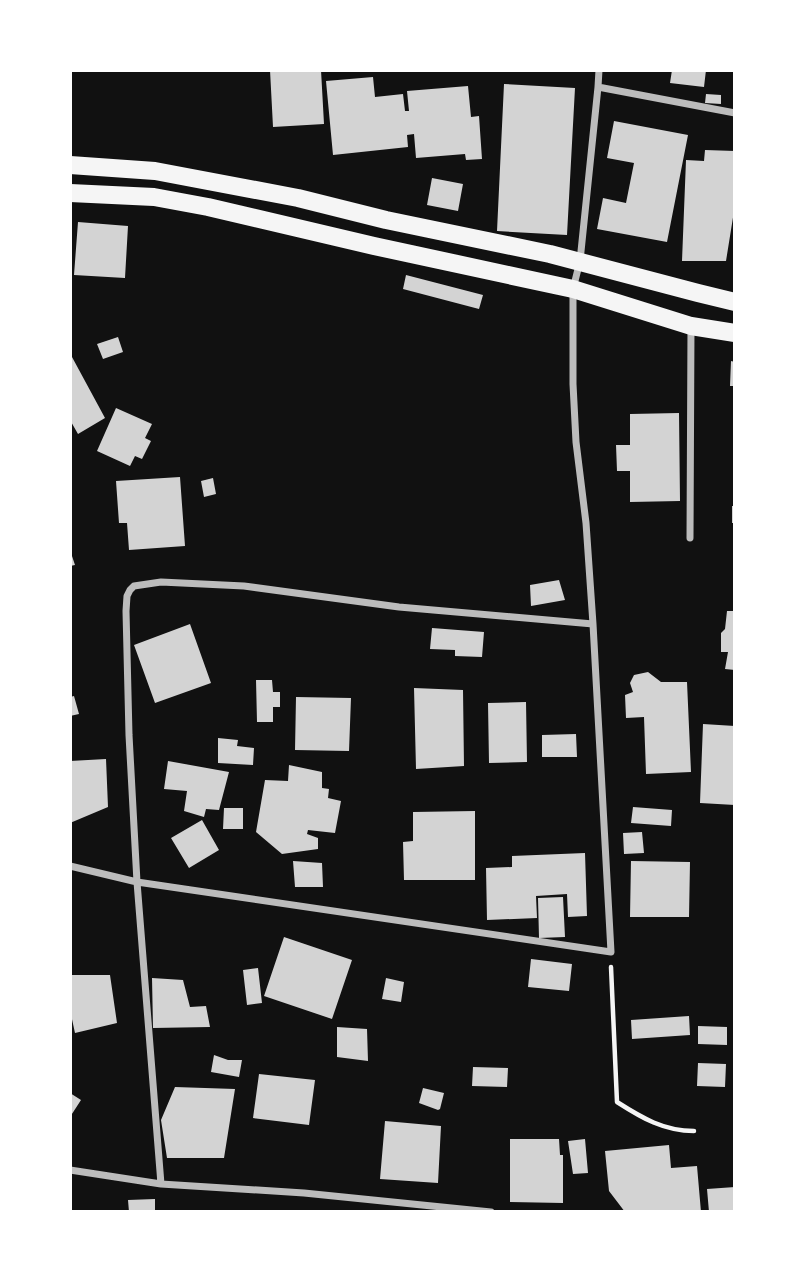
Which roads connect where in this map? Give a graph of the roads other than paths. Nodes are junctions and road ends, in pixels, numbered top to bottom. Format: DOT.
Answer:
graph roads {
  1 [pos="599,70"];
  2 [pos="598,87"];
  3 [pos="735,113"];
  4 [pos="70,165"];
  5 [pos="70,193"];
  6 [pos="580,261"];
  7 [pos="573,289"];
  8 [pos="735,302"];
  9 [pos="691,326"];
  10 [pos="735,333"];
  11 [pos="690,538"];
  12 [pos="593,624"];
  13 [pos="70,866"];
  14 [pos="137,882"];
  15 [pos="70,1170"];
  16 [pos="161,1184"];
  17 [pos="491,1212"];
  1 -- 2 [label="street"];
  2 -- 3 [label="street"];
  2 -- 6 [label="street"];
  4 -- 6 [label="main road"];
  5 -- 7 [label="main road"];
  6 -- 7 [label="street"];
  6 -- 8 [label="main road"];
  7 -- 9 [label="main road"];
  7 -- 12 [label="street"];
  9 -- 10 [label="main road"];
  9 -- 11 [label="street"];
  12 -- 14 [label="street"];
  12 -- 14 [label="street"];
  13 -- 14 [label="street"];
  14 -- 16 [label="street"];
  15 -- 16 [label="street"];
  16 -- 17 [label="street"];
}
